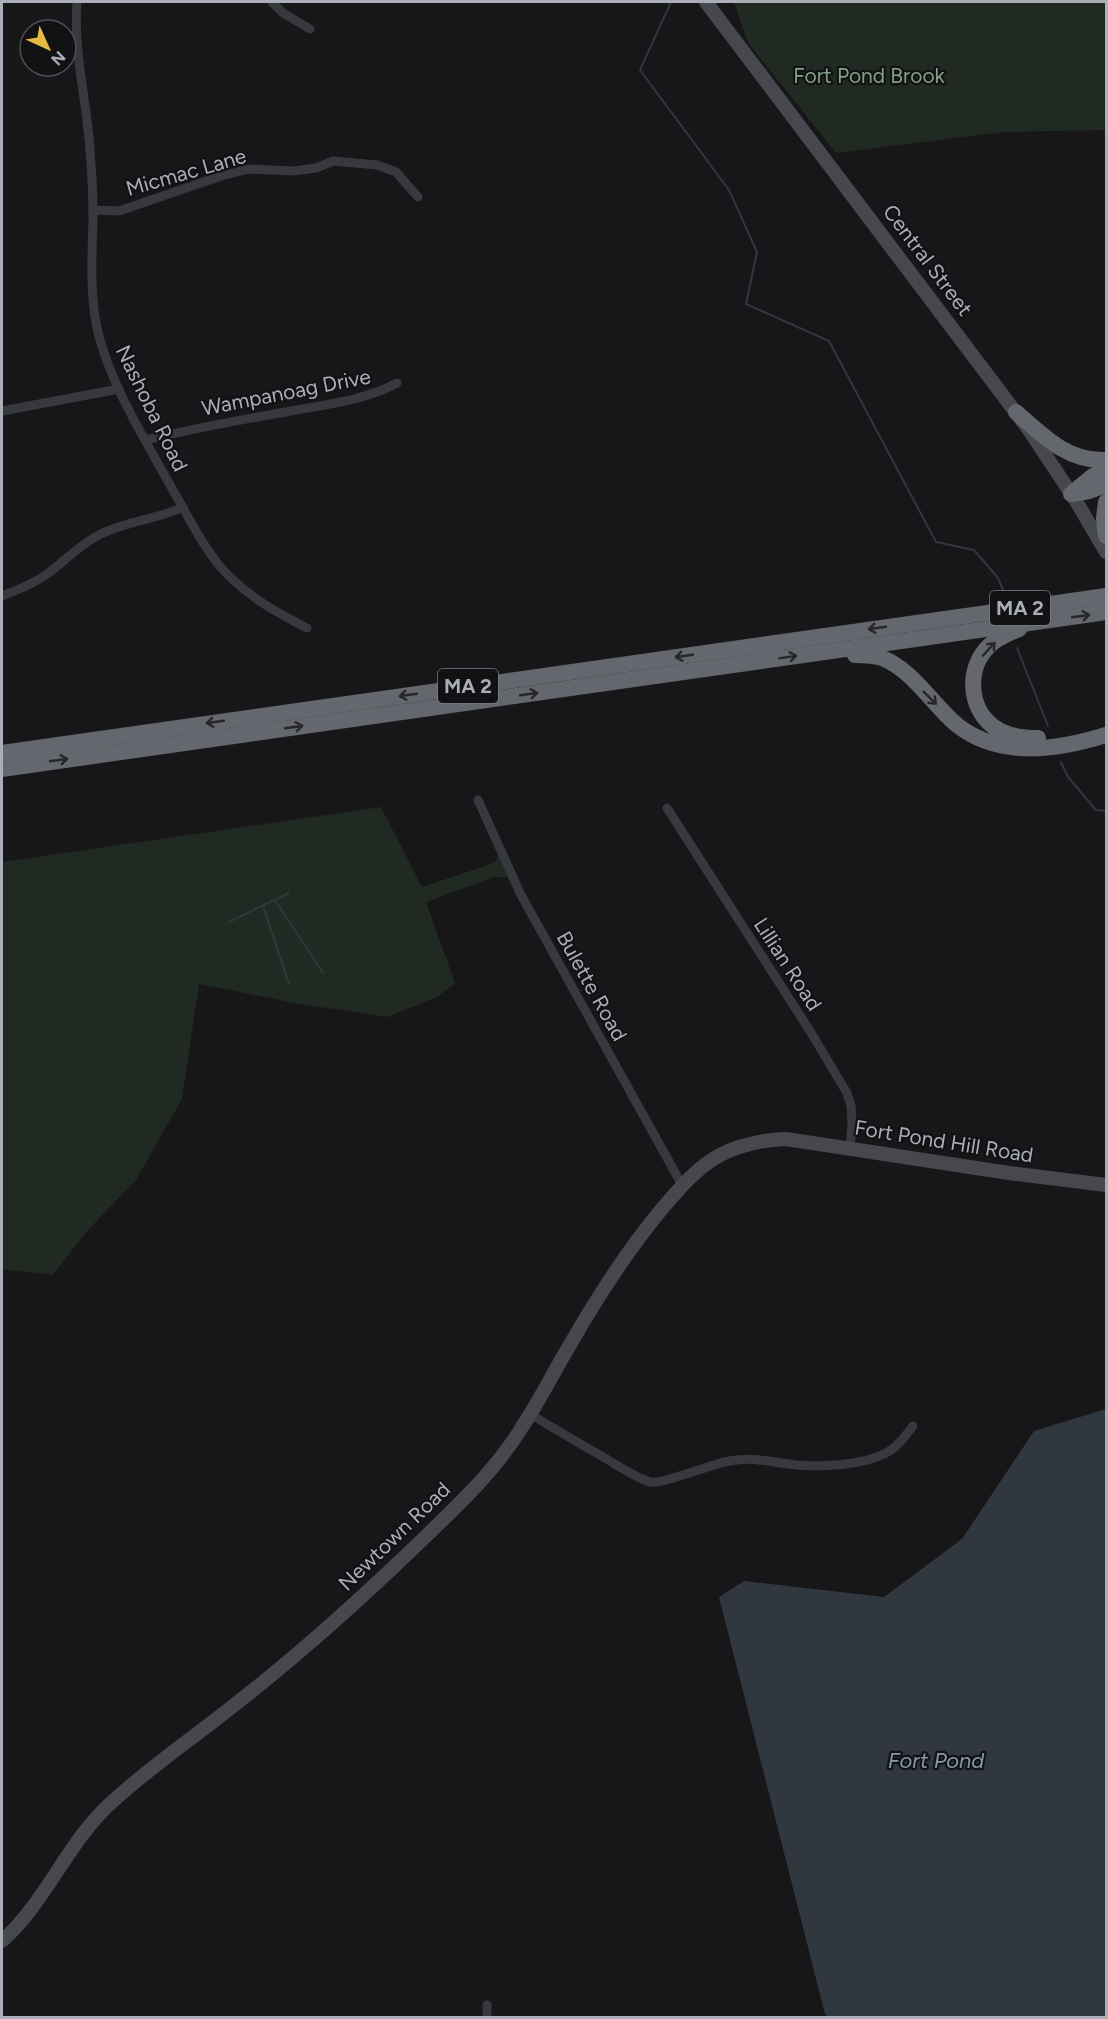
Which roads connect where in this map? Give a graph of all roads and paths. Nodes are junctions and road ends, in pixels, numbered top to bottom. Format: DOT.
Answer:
graph roads {
  1 [pos="77,2"];
  2 [pos="272,2"];
  3 [pos="706,2"];
  4 [pos="310,29"];
  5 [pos="418,197"];
  6 [pos="93,210"];
  7 [pos="397,383"];
  8 [pos="119,389"];
  9 [pos="2,411"];
  10 [pos="1016,412"];
  11 [pos="145,440"];
  12 [pos="1107,460"];
  13 [pos="1107,469"];
  14 [pos="1107,485"];
  15 [pos="1071,494"];
  16 [pos="1107,502"];
  17 [pos="183,507"];
  18 [pos="1107,537"];
  19 [pos="1107,552"];
  20 [pos="2,596"];
  21 [pos="1106,601"];
  22 [pos="1034,623"];
  23 [pos="307,628"];
  24 [pos="824,652"];
  25 [pos="1107,725"];
  26 [pos="1107,735"];
  27 [pos="2,753"];
  28 [pos="2,768"];
  29 [pos="478,800"];
  30 [pos="667,808"];
  31 [pos="775,1139"];
  32 [pos="850,1148"];
  33 [pos="682,1185"];
  34 [pos="1107,1185"];
  35 [pos="530,1414"];
  36 [pos="913,1426"];
  37 [pos="2,1941"];
  38 [pos="487,2005"];
  39 [pos="487,2018"];
  1 -- 6 [label="street, Nashoba Road"];
  2 -- 4 [label="street"];
  3 -- 10 [label="street, Central Street"];
  5 -- 6 [label="street, Micmac Lane"];
  6 -- 8 [label="street, Nashoba Road"];
  7 -- 11 [label="street, Wampanoag Drive"];
  8 -- 9 [label="street"];
  8 -- 11 [label="street, Nashoba Road"];
  10 -- 12 [label="highway"];
  10 -- 15 [label="street, Central Street"];
  11 -- 17 [label="street, Nashoba Road"];
  13 -- 15 [label="highway"];
  14 -- 15 [label="highway"];
  15 -- 19 [label="street, Central Street"];
  16 -- 18 [label="highway"];
  17 -- 20 [label="street"];
  17 -- 23 [label="street, Nashoba Road"];
  22 -- 21 [label="highway, MA 2, one-way"];
  21 -- 27 [label="highway, MA 2, one-way"];
  22 -- 24 [label="highway, MA 2"];
  25 -- 22 [label="highway, one-way"];
  24 -- 26 [label="highway, one-way"];
  28 -- 24 [label="highway, MA 2, one-way"];
  29 -- 33 [label="street, Bulette Road"];
  30 -- 32 [label="street, Lillian Road"];
  31 -- 32 [label="street, Fort Pond Hill Road"];
  31 -- 33 [label="street, Newtown Road"];
  32 -- 34 [label="street, Fort Pond Hill Road"];
  33 -- 35 [label="street, Newtown Road"];
  35 -- 36 [label="street"];
  35 -- 37 [label="street, Newtown Road"];
  38 -- 39 [label="street"];
}
